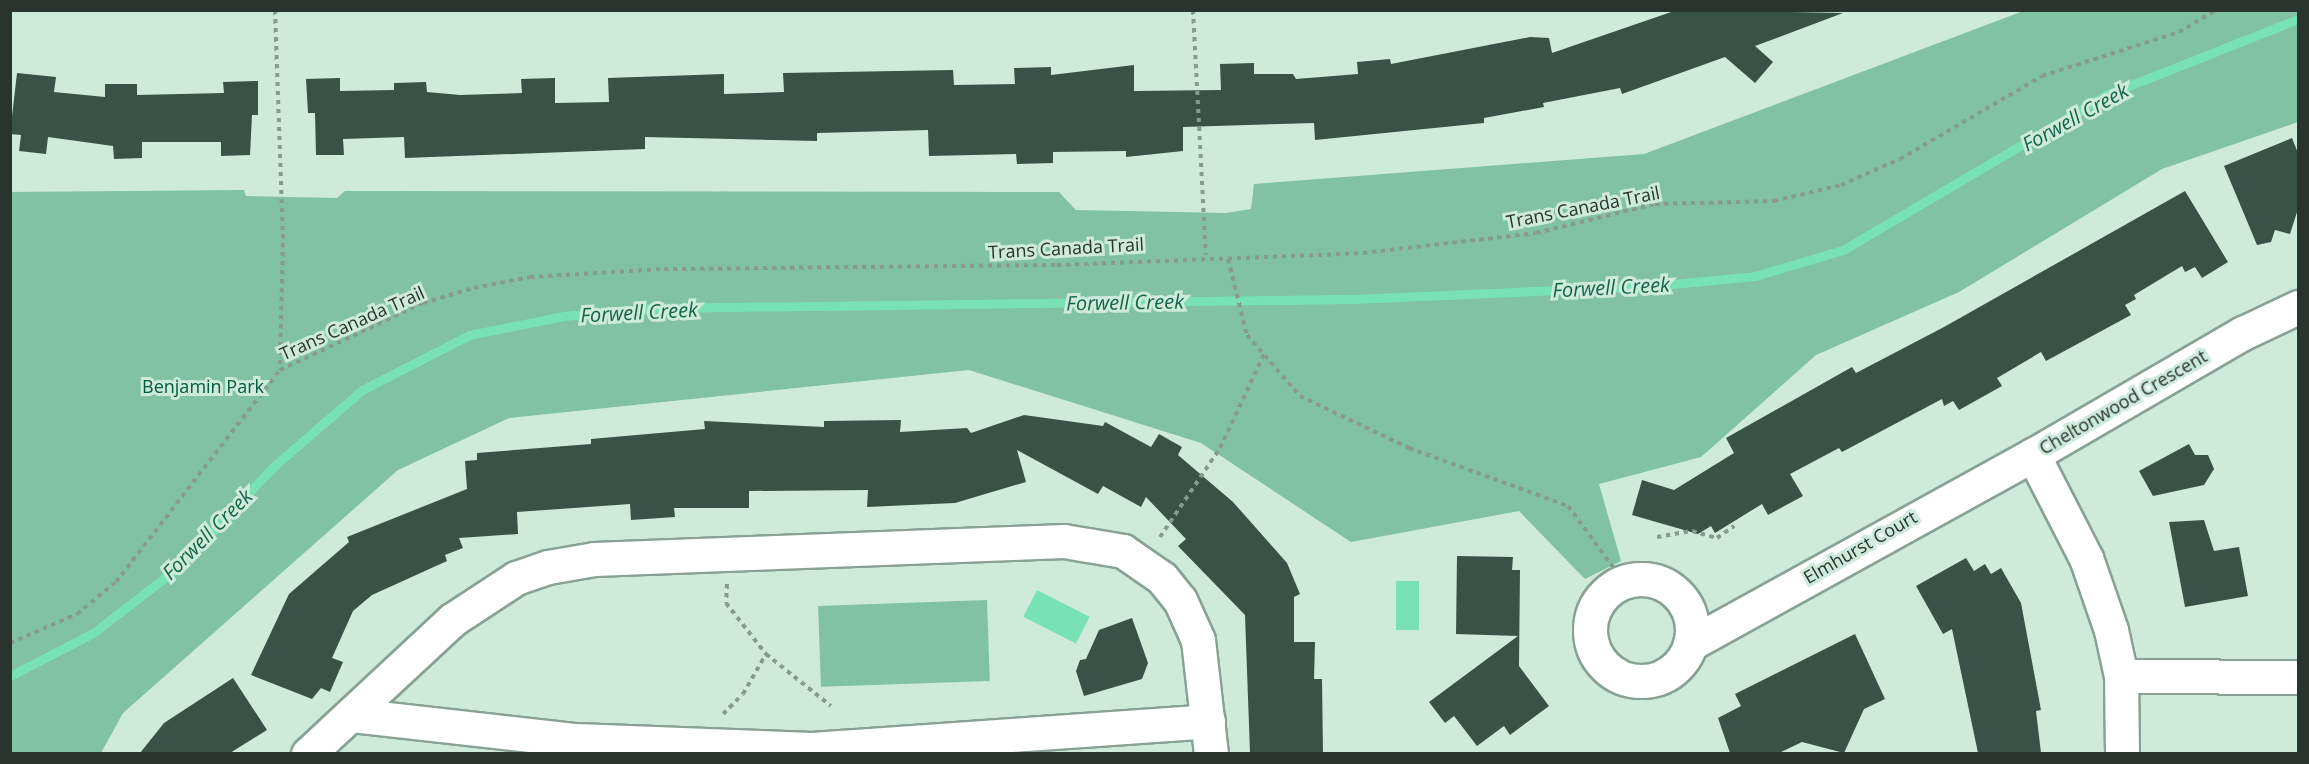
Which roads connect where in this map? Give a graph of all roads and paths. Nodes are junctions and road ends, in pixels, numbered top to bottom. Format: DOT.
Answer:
graph roads {
  1 [pos="274,10"];
  2 [pos="1193,10"];
  3 [pos="2216,10"];
  4 [pos="1206,255"];
  5 [pos="1228,259"];
  6 [pos="2298,307"];
  7 [pos="1264,354"];
  8 [pos="280,370"];
  9 [pos="2033,455"];
  10 [pos="1734,526"];
  11 [pos="1657,537"];
  12 [pos="727,556"];
  13 [pos="1141,562"];
  14 [pos="1624,582"];
  15 [pos="10,643"];
  16 [pos="1690,644"];
  17 [pos="766,654"];
  18 [pos="2121,676"];
  19 [pos="2298,677"];
  20 [pos="831,706"];
  21 [pos="352,715"];
  22 [pos="1208,721"];
  23 [pos="721,745"];
  24 [pos="308,753"];
  25 [pos="1211,753"];
  26 [pos="2122,753"];
  1 -- 8 [label="path"];
  2 -- 4 [label="path"];
  3 -- 5 [label="path, Trans Canada Trail"];
  4 -- 5 [label="path, Trans Canada Trail"];
  4 -- 8 [label="path, Trans Canada Trail"];
  5 -- 7 [label="path"];
  6 -- 9 [label="street, Cheltonwood Crescent"];
  7 -- 13 [label="path"];
  7 -- 14 [label="path"];
  8 -- 15 [label="path, Trans Canada Trail"];
  9 -- 16 [label="street, Elmhurst Court"];
  9 -- 18 [label="street, Cheltonwood Crescent"];
  10 -- 11 [label="path"];
  12 -- 13 [label="street"];
  12 -- 17 [label="path"];
  12 -- 21 [label="street"];
  13 -- 22 [label="street"];
  14 -- 16 [label="street"];
  14 -- 16 [label="street, Elmhurst Court"];
  17 -- 20 [label="path"];
  17 -- 23 [label="path"];
  18 -- 19 [label="street"];
  18 -- 26 [label="street, Cheltonwood Crescent"];
  21 -- 23 [label="street"];
  21 -- 24 [label="street"];
  22 -- 23 [label="street"];
  22 -- 25 [label="street"];
}
